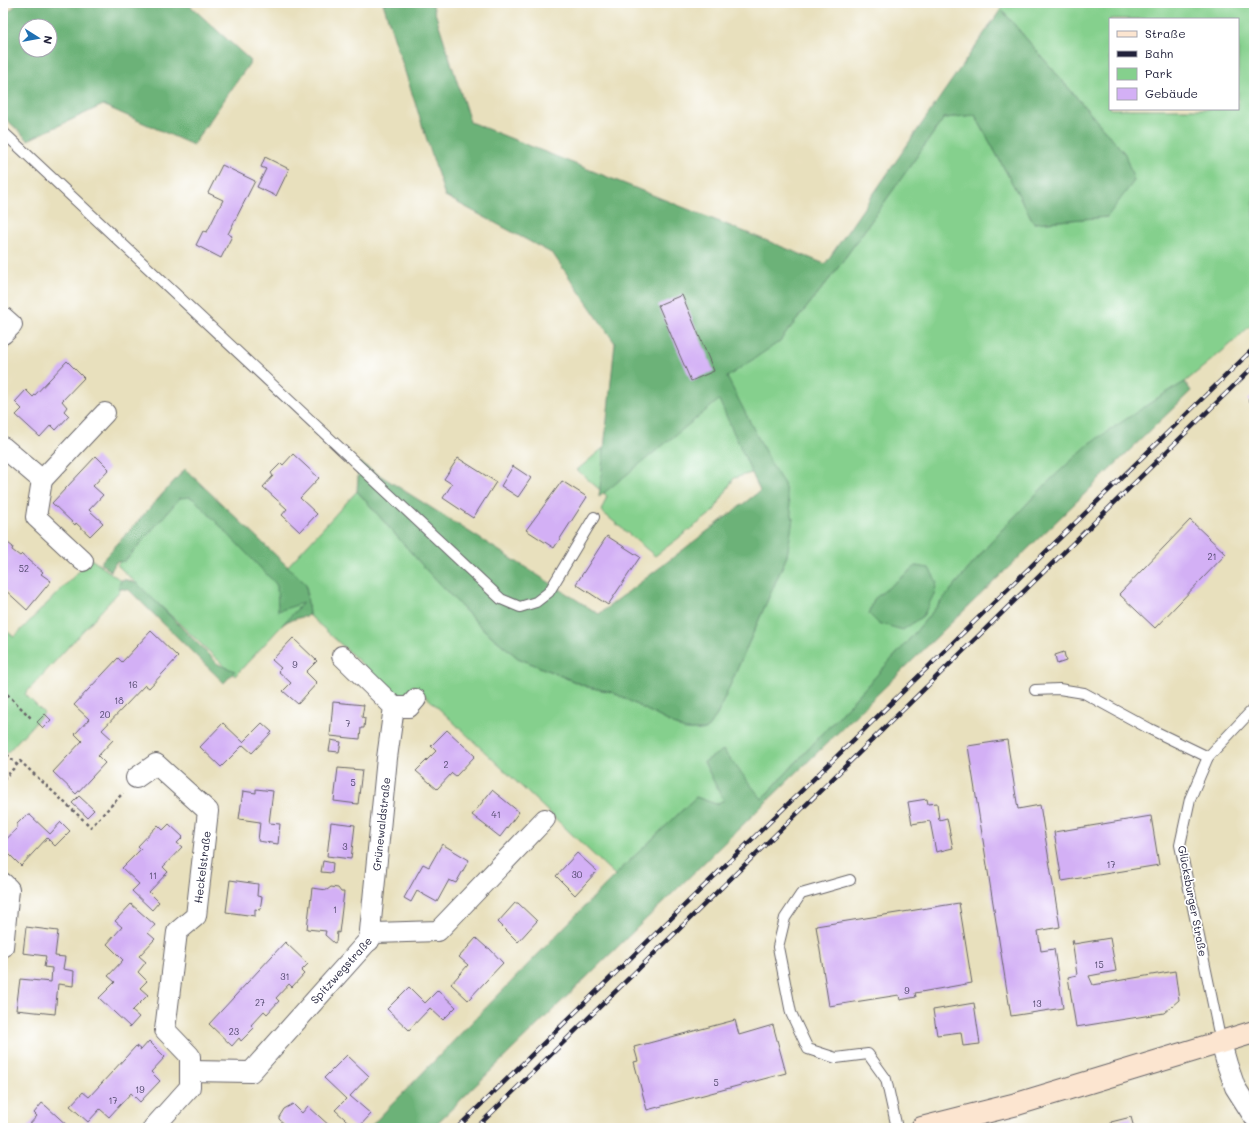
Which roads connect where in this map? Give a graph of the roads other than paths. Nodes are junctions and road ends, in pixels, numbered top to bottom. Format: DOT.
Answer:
graph roads {
  1 [pos="3,132"];
  2 [pos="3,317"];
  3 [pos="3,334"];
  4 [pos="105,413"];
  5 [pos="3,447"];
  6 [pos="42,480"];
  7 [pos="594,517"];
  8 [pos="83,561"];
  9 [pos="342,656"];
  10 [pos="1035,690"];
  11 [pos="416,699"];
  12 [pos="394,707"];
  13 [pos="1254,708"];
  14 [pos="1208,757"];
  15 [pos="136,778"];
  16 [pos="546,819"];
  17 [pos="850,880"];
  18 [pos="3,883"];
  19 [pos="369,941"];
  20 [pos="3,947"];
  21 [pos="1254,1032"];
  22 [pos="1222,1043"];
  23 [pos="190,1071"];
  24 [pos="1254,1117"];
  25 [pos="153,1128"];
  26 [pos="897,1128"];
  27 [pos="922,1128"];
  1 -- 7 [label="lane"];
  2 -- 3 [label="street"];
  4 -- 6 [label="street"];
  5 -- 6 [label="street"];
  6 -- 8 [label="street"];
  9 -- 12 [label="street"];
  10 -- 14 [label="lane"];
  11 -- 12 [label="street"];
  12 -- 19 [label="street, Grünewaldstraße"];
  13 -- 14 [label="lane, Glücksburger Straße"];
  14 -- 22 [label="lane, Glücksburger Straße"];
  15 -- 23 [label="street, Heckelstraße"];
  16 -- 19 [label="street, Spitzwegstraße"];
  17 -- 26 [label="lane"];
  18 -- 20 [label="street"];
  19 -- 23 [label="street, Spitzwegstraße"];
  21 -- 22 [label="main road"];
  22 -- 24 [label="street"];
  22 -- 27 [label="main road"];
  23 -- 25 [label="street"];
}
